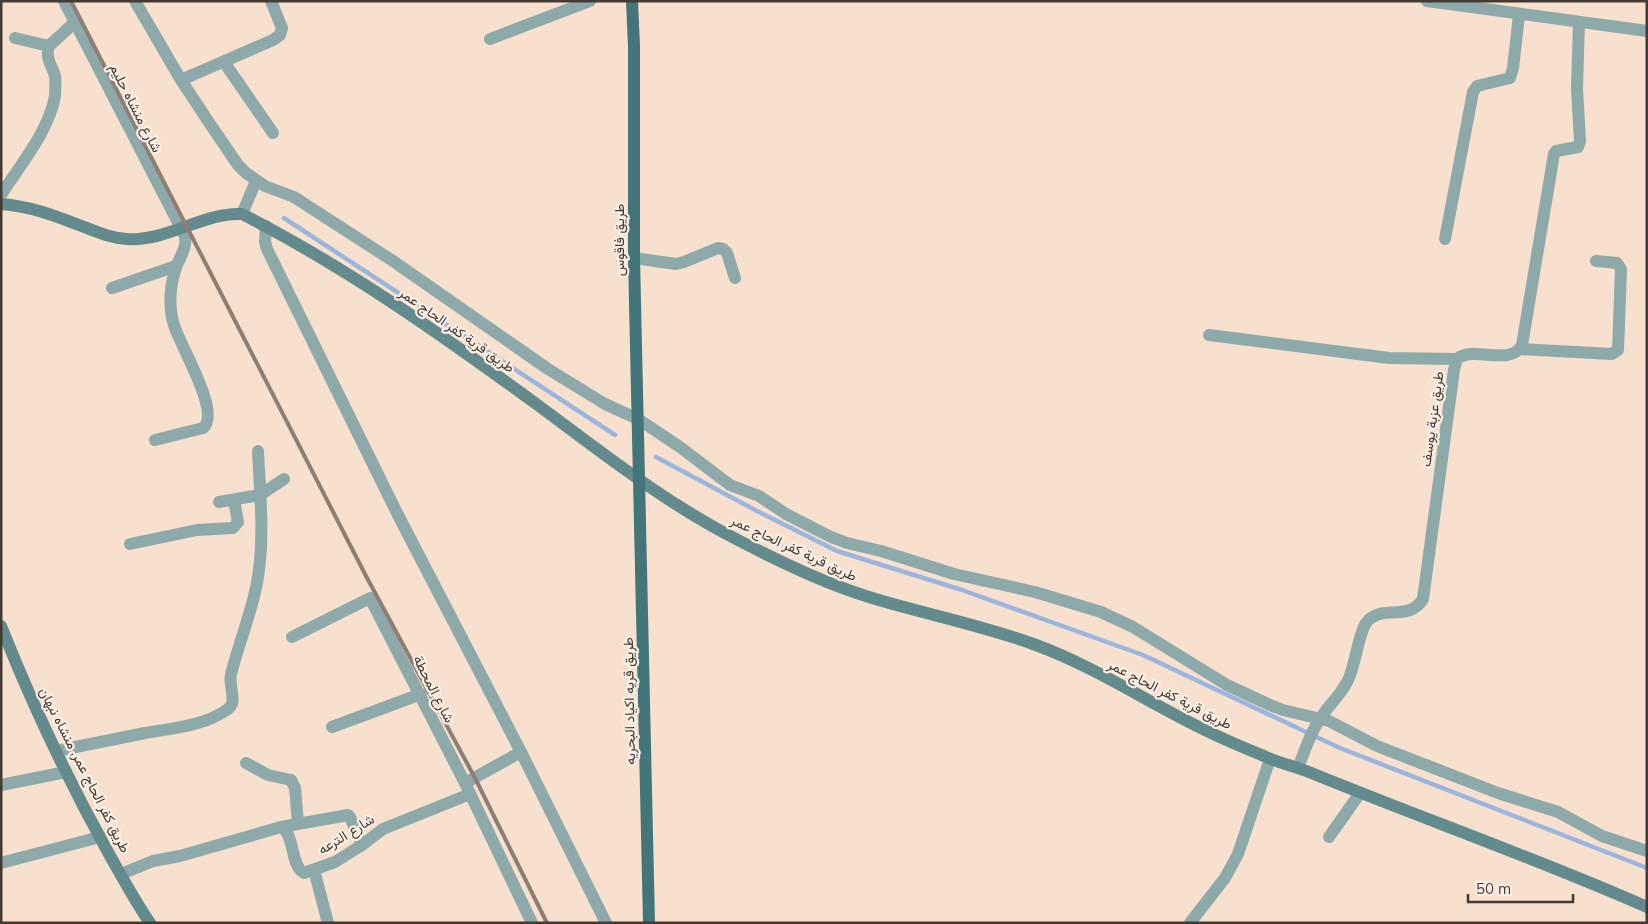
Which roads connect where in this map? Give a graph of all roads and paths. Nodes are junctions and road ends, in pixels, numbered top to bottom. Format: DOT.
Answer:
graph roads {
  1 [pos="64,1"];
  2 [pos="135,1"];
  3 [pos="271,1"];
  4 [pos="590,1"];
  5 [pos="632,1"];
  6 [pos="1426,1"];
  7 [pos="1486,5"];
  8 [pos="1519,14"];
  9 [pos="75,22"];
  10 [pos="1580,22"];
  11 [pos="1647,31"];
  12 [pos="15,38"];
  13 [pos="490,39"];
  14 [pos="49,46"];
  15 [pos="224,62"];
  16 [pos="181,80"];
  17 [pos="273,133"];
  18 [pos="256,181"];
  19 [pos="1,195"];
  20 [pos="1,204"];
  21 [pos="242,214"];
  22 [pos="266,226"];
  23 [pos="182,228"];
  24 [pos="1445,239"];
  25 [pos="634,258"];
  26 [pos="1596,261"];
  27 [pos="176,266"];
  28 [pos="735,278"];
  29 [pos="112,288"];
  30 [pos="1209,335"];
  31 [pos="1520,349"];
  32 [pos="1457,359"];
  33 [pos="638,419"];
  34 [pos="155,440"];
  35 [pos="258,451"];
  36 [pos="284,479"];
  37 [pos="639,480"];
  38 [pos="260,496"];
  39 [pos="234,500"];
  40 [pos="220,502"];
  41 [pos="130,544"];
  42 [pos="1,626"];
  43 [pos="292,637"];
  44 [pos="421,694"];
  45 [pos="1319,720"];
  46 [pos="332,727"];
  47 [pos="56,750"];
  48 [pos="521,752"];
  49 [pos="1270,759"];
  50 [pos="246,763"];
  51 [pos="1298,768"];
  52 [pos="66,772"];
  53 [pos="1,785"];
  54 [pos="468,788"];
  55 [pos="1360,793"];
  56 [pos="298,823"];
  57 [pos="281,828"];
  58 [pos="100,836"];
  59 [pos="1330,837"];
  60 [pos="362,845"];
  61 [pos="1647,851"];
  62 [pos="1,863"];
  63 [pos="314,870"];
  64 [pos="121,874"];
  65 [pos="1647,908"];
  66 [pos="150,923"];
  67 [pos="328,923"];
  68 [pos="532,923"];
  69 [pos="606,923"];
  70 [pos="649,923"];
  71 [pos="1190,923"];
  1 -- 9 [label="street, شارع منشاه حليم"];
  2 -- 16 [label="street, طريق قرية كفر الحاج عمر"];
  3 -- 15 [label="street"];
  4 -- 13 [label="street"];
  5 -- 25 [label="main road, طريق فاقوس"];
  6 -- 7 [label="street"];
  7 -- 8 [label="street"];
  8 -- 10 [label="street"];
  8 -- 24 [label="street"];
  9 -- 14 [label="street"];
  9 -- 23 [label="street, شارع منشاه حليم"];
  10 -- 11 [label="street"];
  10 -- 31 [label="street"];
  12 -- 14 [label="street"];
  14 -- 19 [label="street"];
  15 -- 16 [label="street"];
  15 -- 17 [label="street"];
  16 -- 18 [label="street, طريق قرية كفر الحاج عمر"];
  18 -- 21 [label="street"];
  18 -- 33 [label="street, طريق قرية كفر الحاج عمر"];
  20 -- 23 [label="street"];
  21 -- 22 [label="street, طريق قرية كفر الحاج عمر"];
  21 -- 23 [label="street"];
  22 -- 37 [label="street, طريق قرية كفر الحاج عمر"];
  22 -- 48 [label="street"];
  23 -- 27 [label="street"];
  25 -- 28 [label="street"];
  25 -- 33 [label="main road, طريق فاقوس"];
  26 -- 31 [label="street, طريق عزبة يوسف"];
  27 -- 29 [label="street"];
  27 -- 34 [label="street"];
  30 -- 32 [label="street"];
  31 -- 32 [label="street, طريق عزبة يوسف"];
  32 -- 45 [label="street, طريق عزبة يوسف"];
  33 -- 37 [label="main road, طريق فاقوس"];
  33 -- 45 [label="street, طريق قرية كفر الحاج عمر"];
  35 -- 38 [label="street"];
  36 -- 38 [label="street"];
  37 -- 49 [label="street, طريق قرية كفر الحاج عمر"];
  37 -- 70 [label="main road, طريق قريه اكياد البحريه"];
  38 -- 39 [label="street"];
  38 -- 47 [label="street"];
  39 -- 40 [label="street"];
  39 -- 41 [label="street"];
  42 -- 47 [label="street, طريق كفر الحاج عمر, منشاه نبهان"];
  43 -- 44 [label="street, شارع المحطة"];
  44 -- 46 [label="street"];
  44 -- 54 [label="street, شارع المحطة"];
  45 -- 51 [label="street, طريق عزبة يوسف"];
  45 -- 61 [label="street, طريق قرية كفر الحاج عمر"];
  47 -- 52 [label="street, طريق كفر الحاج عمر, منشاه نبهان"];
  48 -- 54 [label="street, شارع الترعه"];
  48 -- 69 [label="street"];
  49 -- 51 [label="street, طريق قرية كفر الحاج عمر"];
  49 -- 71 [label="street"];
  50 -- 56 [label="street"];
  51 -- 55 [label="street, طريق قرية كفر الحاج عمر"];
  52 -- 53 [label="street"];
  52 -- 58 [label="street, طريق كفر الحاج عمر, منشاه نبهان"];
  54 -- 60 [label="street, شارع الترعه"];
  54 -- 68 [label="street, شارع المحطة"];
  55 -- 59 [label="street"];
  55 -- 65 [label="street, طريق قرية كفر الحاج عمر"];
  56 -- 57 [label="street"];
  56 -- 60 [label="street"];
  57 -- 63 [label="street, شارع الترعه"];
  57 -- 64 [label="street"];
  58 -- 62 [label="street"];
  58 -- 64 [label="street, طريق كفر الحاج عمر, منشاه نبهان"];
  60 -- 63 [label="street, شارع الترعه"];
  63 -- 67 [label="street"];
  64 -- 66 [label="street, طريق كفر الحاج عمر, منشاه نبهان"];
}
